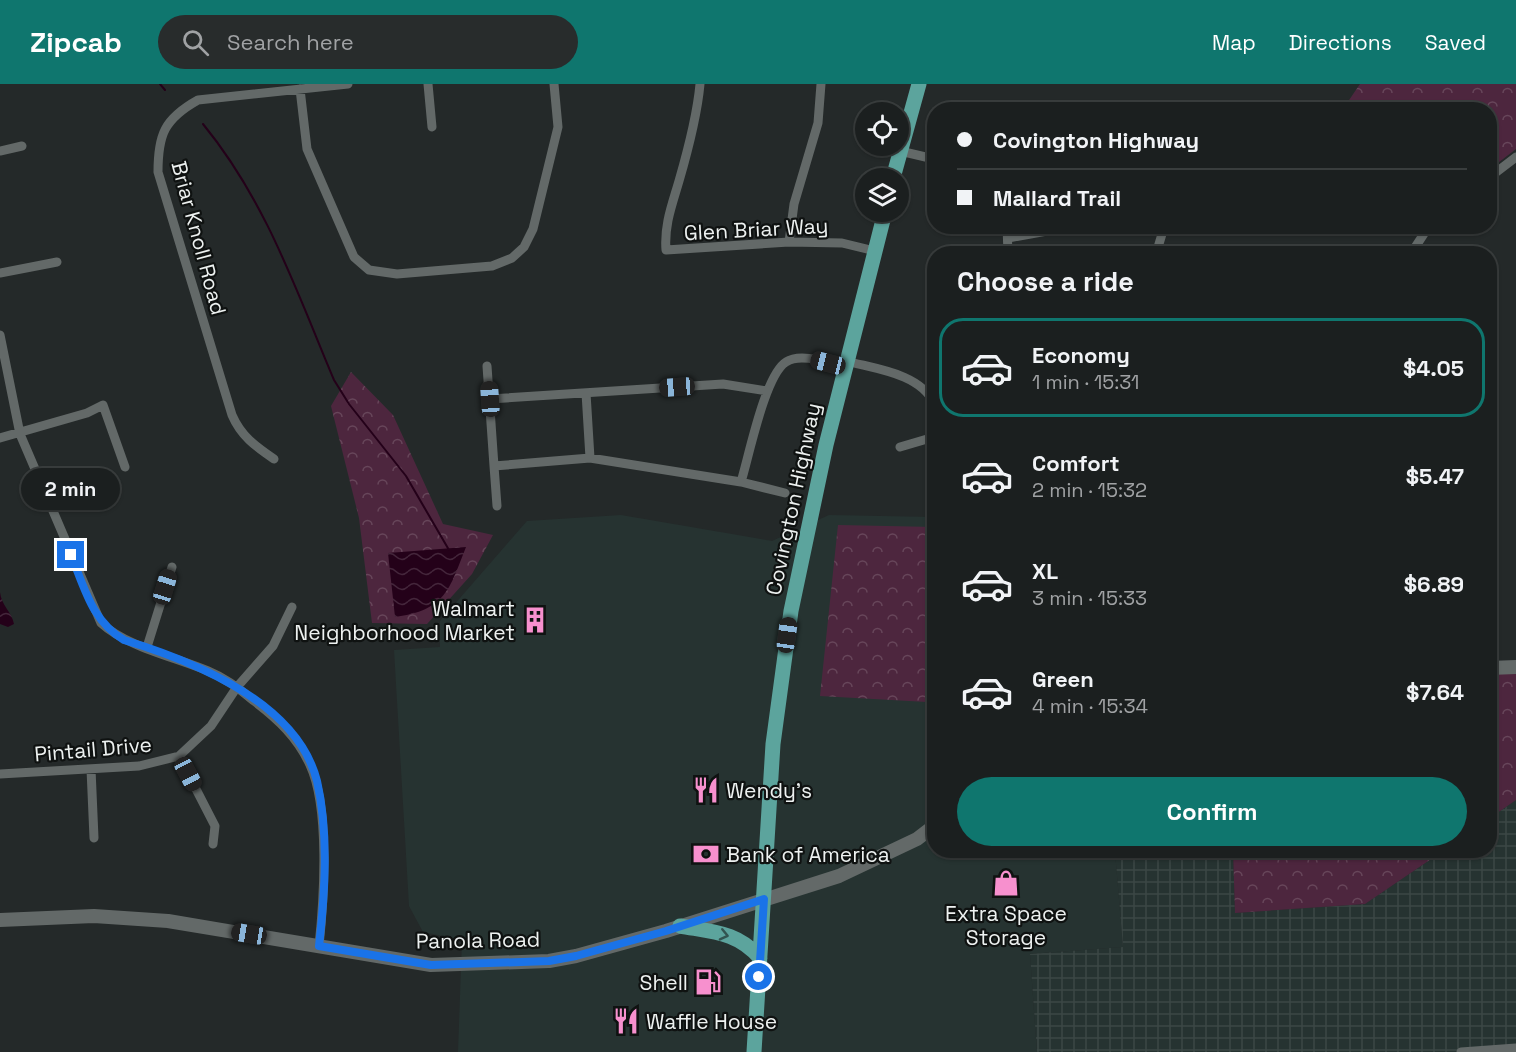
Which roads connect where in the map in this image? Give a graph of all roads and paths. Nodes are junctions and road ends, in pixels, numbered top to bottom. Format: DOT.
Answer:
graph roads {
  1 [pos="348,84"];
  2 [pos="428,84"];
  3 [pos="554,84"];
  4 [pos="700,84"];
  5 [pos="820,84"];
  6 [pos="919,84"];
  7 [pos="300,89"];
  8 [pos="909,120"];
  9 [pos="432,127"];
  10 [pos="22,146"];
  11 [pos="0,151"];
  12 [pos="909,154"];
  13 [pos="1516,157"];
  14 [pos="927,158"];
  15 [pos="1497,172"];
  16 [pos="882,222"];
  17 [pos="1008,234"];
  18 [pos="1030,234"];
  19 [pos="1162,234"];
  20 [pos="1008,238"];
  21 [pos="789,242"];
  22 [pos="1008,246"];
  23 [pos="1158,246"];
  24 [pos="874,250"];
  25 [pos="57,262"];
  26 [pos="0,273"];
  27 [pos="0,335"];
  28 [pos="845,364"];
  29 [pos="487,366"];
  30 [pos="767,391"];
  31 [pos="586,393"];
  32 [pos="927,393"];
  33 [pos="490,399"];
  34 [pos="20,434"];
  35 [pos="0,438"];
  36 [pos="927,439"];
  37 [pos="900,447"];
  38 [pos="590,458"];
  39 [pos="274,459"];
  40 [pos="494,466"];
  41 [pos="125,467"];
  42 [pos="741,482"];
  43 [pos="785,493"];
  44 [pos="497,506"];
  45 [pos="172,567"];
  46 [pos="292,607"];
  47 [pos="147,647"];
  48 [pos="1516,666"];
  49 [pos="1497,667"];
  50 [pos="237,687"];
  51 [pos="178,756"];
  52 [pos="91,769"];
  53 [pos="0,774"];
  54 [pos="927,831"];
  55 [pos="94,838"];
  56 [pos="213,844"];
  57 [pos="764,899"];
  58 [pos="0,920"];
  59 [pos="680,926"];
  60 [pos="319,946"];
  61 [pos="760,958"];
  62 [pos="1516,1048"];
  63 [pos="754,1052"];
  64 [pos="1461,1052"];
  1 -- 7 [label="street, Briar Knoll Road"];
  2 -- 9 [label="street"];
  3 -- 7 [label="street"];
  4 -- 21 [label="street, Glen Briar Way"];
  5 -- 21 [label="street"];
  6 -- 8 [label="main road"];
  7 -- 39 [label="street, Briar Knoll Road"];
  10 -- 11 [label="street"];
  12 -- 14 [label="street"];
  13 -- 15 [label="street"];
  16 -- 24 [label="main road, Covington Highway"];
  17 -- 20 [label="street"];
  18 -- 20 [label="street"];
  19 -- 23 [label="street"];
  20 -- 22 [label="street"];
  21 -- 24 [label="street, Glen Briar Way"];
  24 -- 28 [label="main road, Covington Highway"];
  25 -- 26 [label="street"];
  27 -- 34 [label="street"];
  28 -- 30 [label="street"];
  28 -- 32 [label="street"];
  28 -- 57 [label="main road, Covington Highway"];
  29 -- 33 [label="street"];
  30 -- 31 [label="street"];
  30 -- 42 [label="street"];
  31 -- 33 [label="street"];
  31 -- 38 [label="street"];
  33 -- 40 [label="street"];
  34 -- 35 [label="street"];
  34 -- 41 [label="street"];
  34 -- 47 [label="street"];
  36 -- 37 [label="street"];
  38 -- 40 [label="street"];
  38 -- 42 [label="street"];
  40 -- 44 [label="street"];
  42 -- 43 [label="street"];
  45 -- 47 [label="street"];
  46 -- 50 [label="street, Pintail Drive"];
  47 -- 50 [label="street"];
  48 -- 49 [label="main road"];
  50 -- 51 [label="street, Pintail Drive"];
  50 -- 60 [label="street"];
  51 -- 52 [label="street, Pintail Drive"];
  51 -- 56 [label="street"];
  52 -- 53 [label="street, Pintail Drive"];
  52 -- 55 [label="street"];
  54 -- 57 [label="main road, Panola Road"];
  57 -- 59 [label="main road, Panola Road"];
  57 -- 61 [label="main road, Covington Highway"];
  58 -- 60 [label="main road, Panola Road"];
  59 -- 60 [label="main road, Panola Road"];
  59 -- 61 [label="main road, one-way"];
  61 -- 63 [label="main road, Covington Highway"];
  62 -- 64 [label="street"];
}
